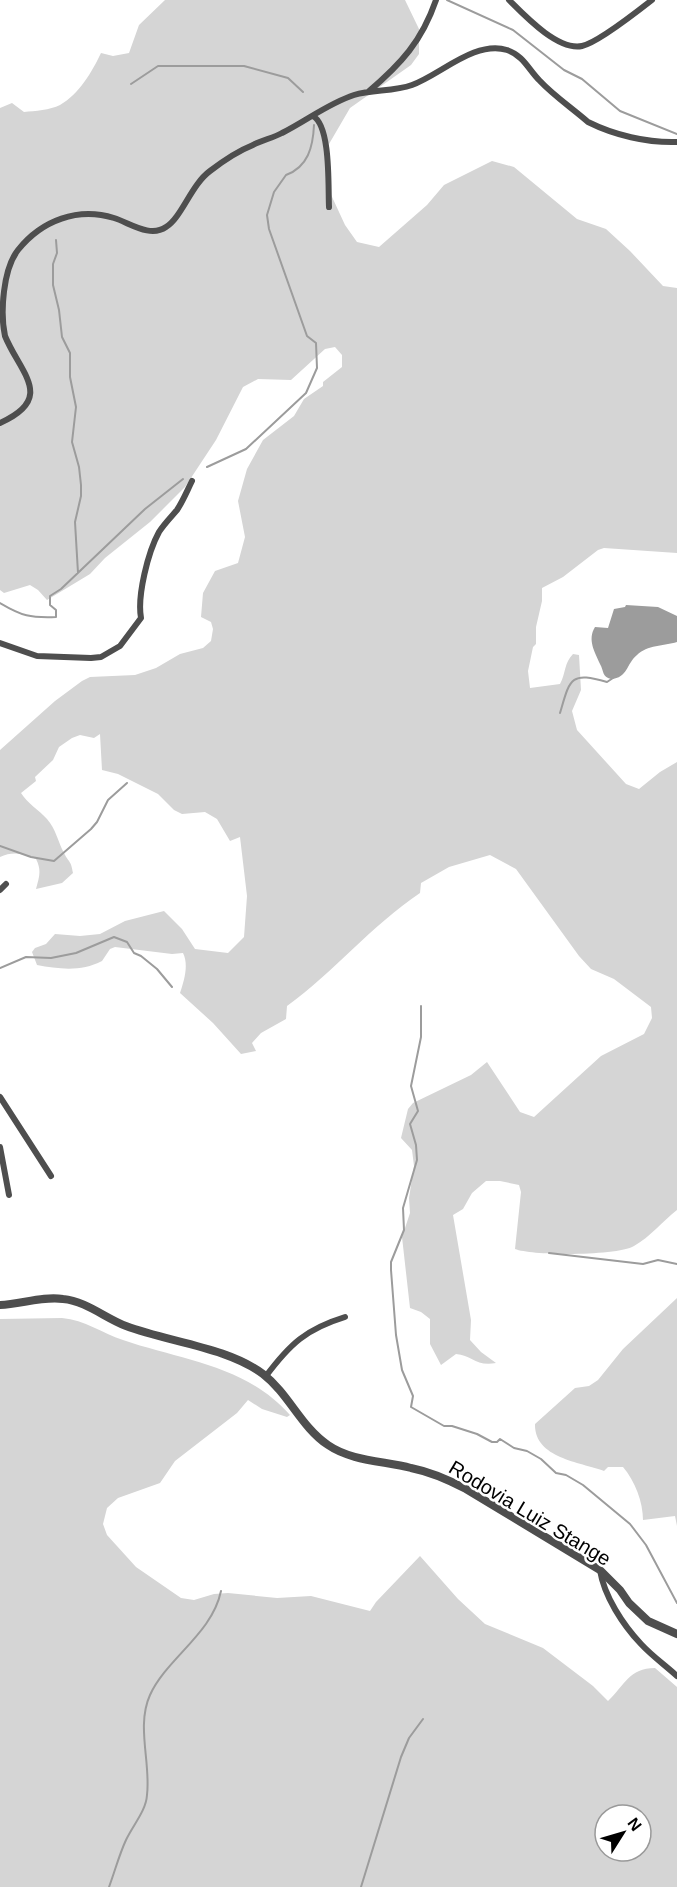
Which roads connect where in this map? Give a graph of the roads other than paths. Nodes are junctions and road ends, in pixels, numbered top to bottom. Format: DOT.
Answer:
graph roads {
  1 [pos="436,0"];
  2 [pos="509,0"];
  3 [pos="651,0"];
  4 [pos="368,92"];
  5 [pos="314,116"];
  6 [pos="677,141"];
  7 [pos="329,207"];
  8 [pos="0,423"];
  9 [pos="192,481"];
  10 [pos="0,643"];
  11 [pos="6,884"];
  12 [pos="0,890"];
  13 [pos="0,1097"];
  14 [pos="0,1147"];
  15 [pos="51,1176"];
  16 [pos="9,1195"];
  17 [pos="0,1305"];
  18 [pos="345,1317"];
  19 [pos="266,1376"];
  20 [pos="600,1569"];
  21 [pos="677,1634"];
  22 [pos="677,1676"];
  1 -- 4 [label="street"];
  2 -- 3 [label="street"];
  4 -- 5 [label="street"];
  4 -- 6 [label="street"];
  5 -- 7 [label="street"];
  5 -- 8 [label="street"];
  9 -- 10 [label="street"];
  11 -- 12 [label="street"];
  13 -- 15 [label="street"];
  14 -- 16 [label="street"];
  17 -- 19 [label="street, Rodovia Luiz Stange"];
  18 -- 19 [label="street"];
  19 -- 20 [label="street, Rodovia Luiz Stange"];
  20 -- 21 [label="street, Rodovia Luiz Stange"];
  20 -- 22 [label="street"];
}
